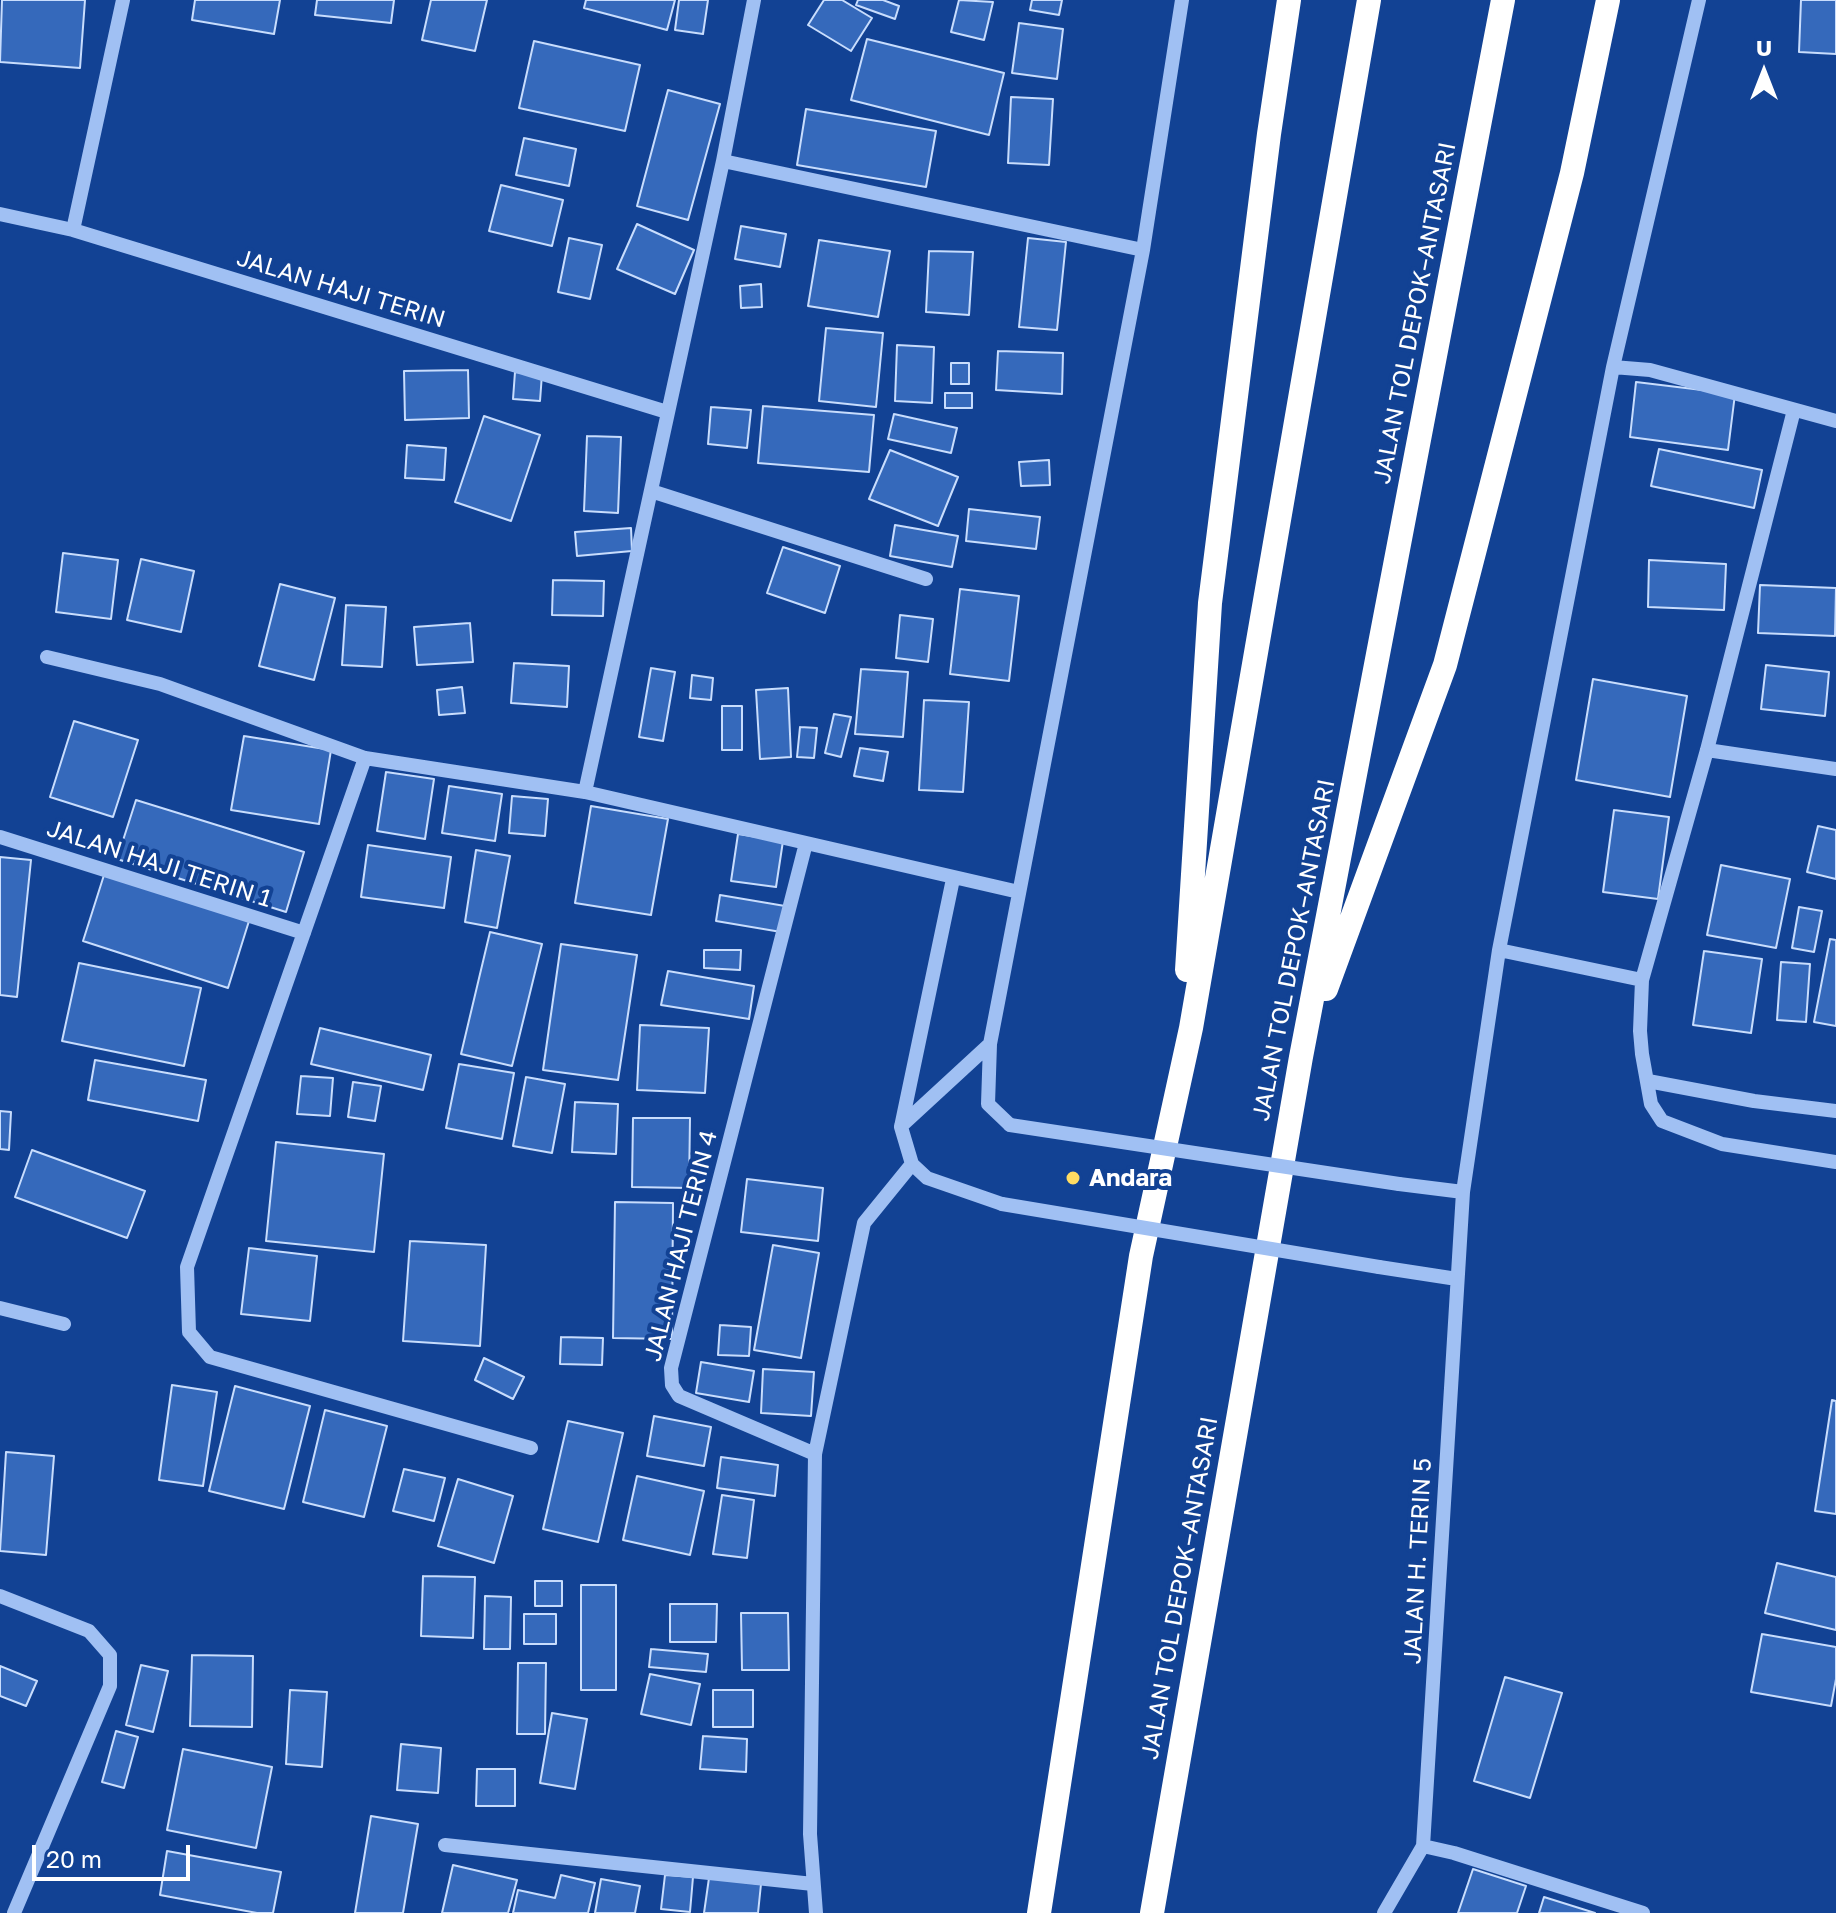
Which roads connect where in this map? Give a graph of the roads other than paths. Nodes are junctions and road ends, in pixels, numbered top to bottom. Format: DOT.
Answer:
graph roads {
  1 [pos="123,0"];
  2 [pos="754,0"];
  3 [pos="1182,0"];
  4 [pos="1289,0"];
  5 [pos="1369,0"];
  6 [pos="1503,0"];
  7 [pos="1608,0"];
  8 [pos="1699,0"];
  9 [pos="723,161"];
  10 [pos="0,214"];
  11 [pos="73,230"];
  12 [pos="1143,250"];
  13 [pos="1613,367"];
  14 [pos="1794,410"];
  15 [pos="667,412"];
  16 [pos="1836,421"];
  17 [pos="651,491"];
  18 [pos="926,579"];
  19 [pos="47,657"];
  20 [pos="1707,750"];
  21 [pos="365,758"];
  22 [pos="1836,769"];
  23 [pos="585,792"];
  24 [pos="0,837"];
  25 [pos="806,843"];
  26 [pos="953,879"];
  27 [pos="1019,892"];
  28 [pos="304,933"];
  29 [pos="1499,950"];
  30 [pos="1642,980"];
  31 [pos="1191,1028"];
  32 [pos="990,1044"];
  33 [pos="1301,1057"];
  34 [pos="1648,1081"];
  35 [pos="1836,1111"];
  36 [pos="901,1127"];
  37 [pos="1836,1162"];
  38 [pos="912,1164"];
  39 [pos="1463,1192"];
  40 [pos="1457,1279"];
  41 [pos="0,1308"];
  42 [pos="64,1324"];
  43 [pos="531,1448"];
  44 [pos="815,1454"];
  45 [pos="0,1596"];
  46 [pos="445,1845"];
  47 [pos="1423,1846"];
  48 [pos="813,1884"];
  49 [pos="14,1913"];
  50 [pos="816,1913"];
  51 [pos="1039,1913"];
  52 [pos="1152,1913"];
  53 [pos="1384,1913"];
  54 [pos="1643,1913"];
  1 -- 11 [label="street"];
  2 -- 9 [label="street"];
  3 -- 12 [label="street"];
  4 -- 31 [label="highway"];
  5 -- 31 [label="highway"];
  6 -- 33 [label="highway, JALAN TOL DEPOK–ANTASARI"];
  7 -- 33 [label="highway"];
  8 -- 13 [label="street, JALAN H. TERIN 5"];
  9 -- 12 [label="street"];
  9 -- 15 [label="street"];
  10 -- 11 [label="street, JALAN HAJI TERIN"];
  11 -- 15 [label="street, JALAN HAJI TERIN"];
  12 -- 27 [label="street"];
  13 -- 14 [label="street"];
  13 -- 29 [label="street, JALAN H. TERIN 5"];
  14 -- 16 [label="street"];
  14 -- 20 [label="street"];
  15 -- 17 [label="street"];
  17 -- 18 [label="street"];
  17 -- 23 [label="street"];
  19 -- 21 [label="street"];
  20 -- 22 [label="street"];
  20 -- 30 [label="street"];
  21 -- 23 [label="street"];
  21 -- 28 [label="street"];
  23 -- 25 [label="street"];
  24 -- 28 [label="street, JALAN HAJI TERIN 1"];
  25 -- 26 [label="street"];
  25 -- 44 [label="street, JALAN HAJI TERIN 4"];
  26 -- 27 [label="street"];
  26 -- 36 [label="street"];
  27 -- 32 [label="street"];
  28 -- 43 [label="street"];
  29 -- 30 [label="street"];
  29 -- 39 [label="street, JALAN H. TERIN 5"];
  30 -- 34 [label="street"];
  31 -- 51 [label="highway"];
  32 -- 36 [label="street"];
  32 -- 39 [label="street, bridge"];
  33 -- 52 [label="highway, JALAN TOL DEPOK–ANTASARI"];
  34 -- 35 [label="street"];
  34 -- 37 [label="street"];
  36 -- 38 [label="street"];
  38 -- 40 [label="street, bridge"];
  38 -- 44 [label="street"];
  39 -- 40 [label="street, JALAN H. TERIN 5"];
  40 -- 47 [label="street, JALAN H. TERIN 5"];
  41 -- 42 [label="street"];
  44 -- 48 [label="street"];
  45 -- 49 [label="street"];
  46 -- 48 [label="street"];
  47 -- 53 [label="street"];
  47 -- 54 [label="street"];
  48 -- 50 [label="street"];
}
